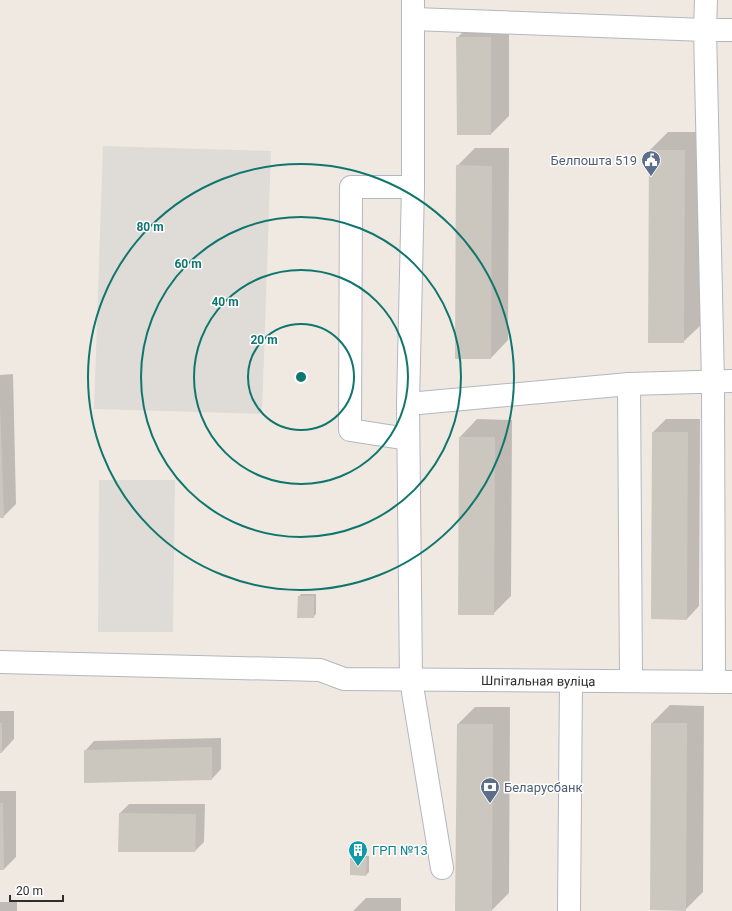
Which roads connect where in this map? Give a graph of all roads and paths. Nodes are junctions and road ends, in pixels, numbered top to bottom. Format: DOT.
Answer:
graph roads {
  1 [pos="706,0"];
  2 [pos="413,10"];
  3 [pos="705,30"];
  4 [pos="732,30"];
  5 [pos="413,187"];
  6 [pos="723,381"];
  7 [pos="629,384"];
  8 [pos="408,404"];
  9 [pos="408,439"];
  10 [pos="0,662"];
  11 [pos="411,680"];
  12 [pos="571,681"];
  13 [pos="631,681"];
  14 [pos="723,682"];
  15 [pos="442,868"];
  16 [pos="569,911"];
  1 -- 3 [label="street"];
  2 -- 3 [label="street"];
  2 -- 5 [label="street"];
  3 -- 4 [label="street"];
  3 -- 6 [label="street"];
  5 -- 8 [label="street"];
  5 -- 9 [label="street"];
  6 -- 7 [label="street"];
  6 -- 14 [label="street"];
  7 -- 8 [label="street"];
  7 -- 13 [label="street"];
  8 -- 9 [label="street"];
  9 -- 11 [label="street"];
  10 -- 11 [label="street, Шпітальная вуліца"];
  11 -- 12 [label="street, Шпітальная вуліца"];
  11 -- 15 [label="street"];
  12 -- 13 [label="street, Шпітальная вуліца"];
  12 -- 16 [label="street"];
  13 -- 14 [label="street, Шпітальная вуліца"];
}
